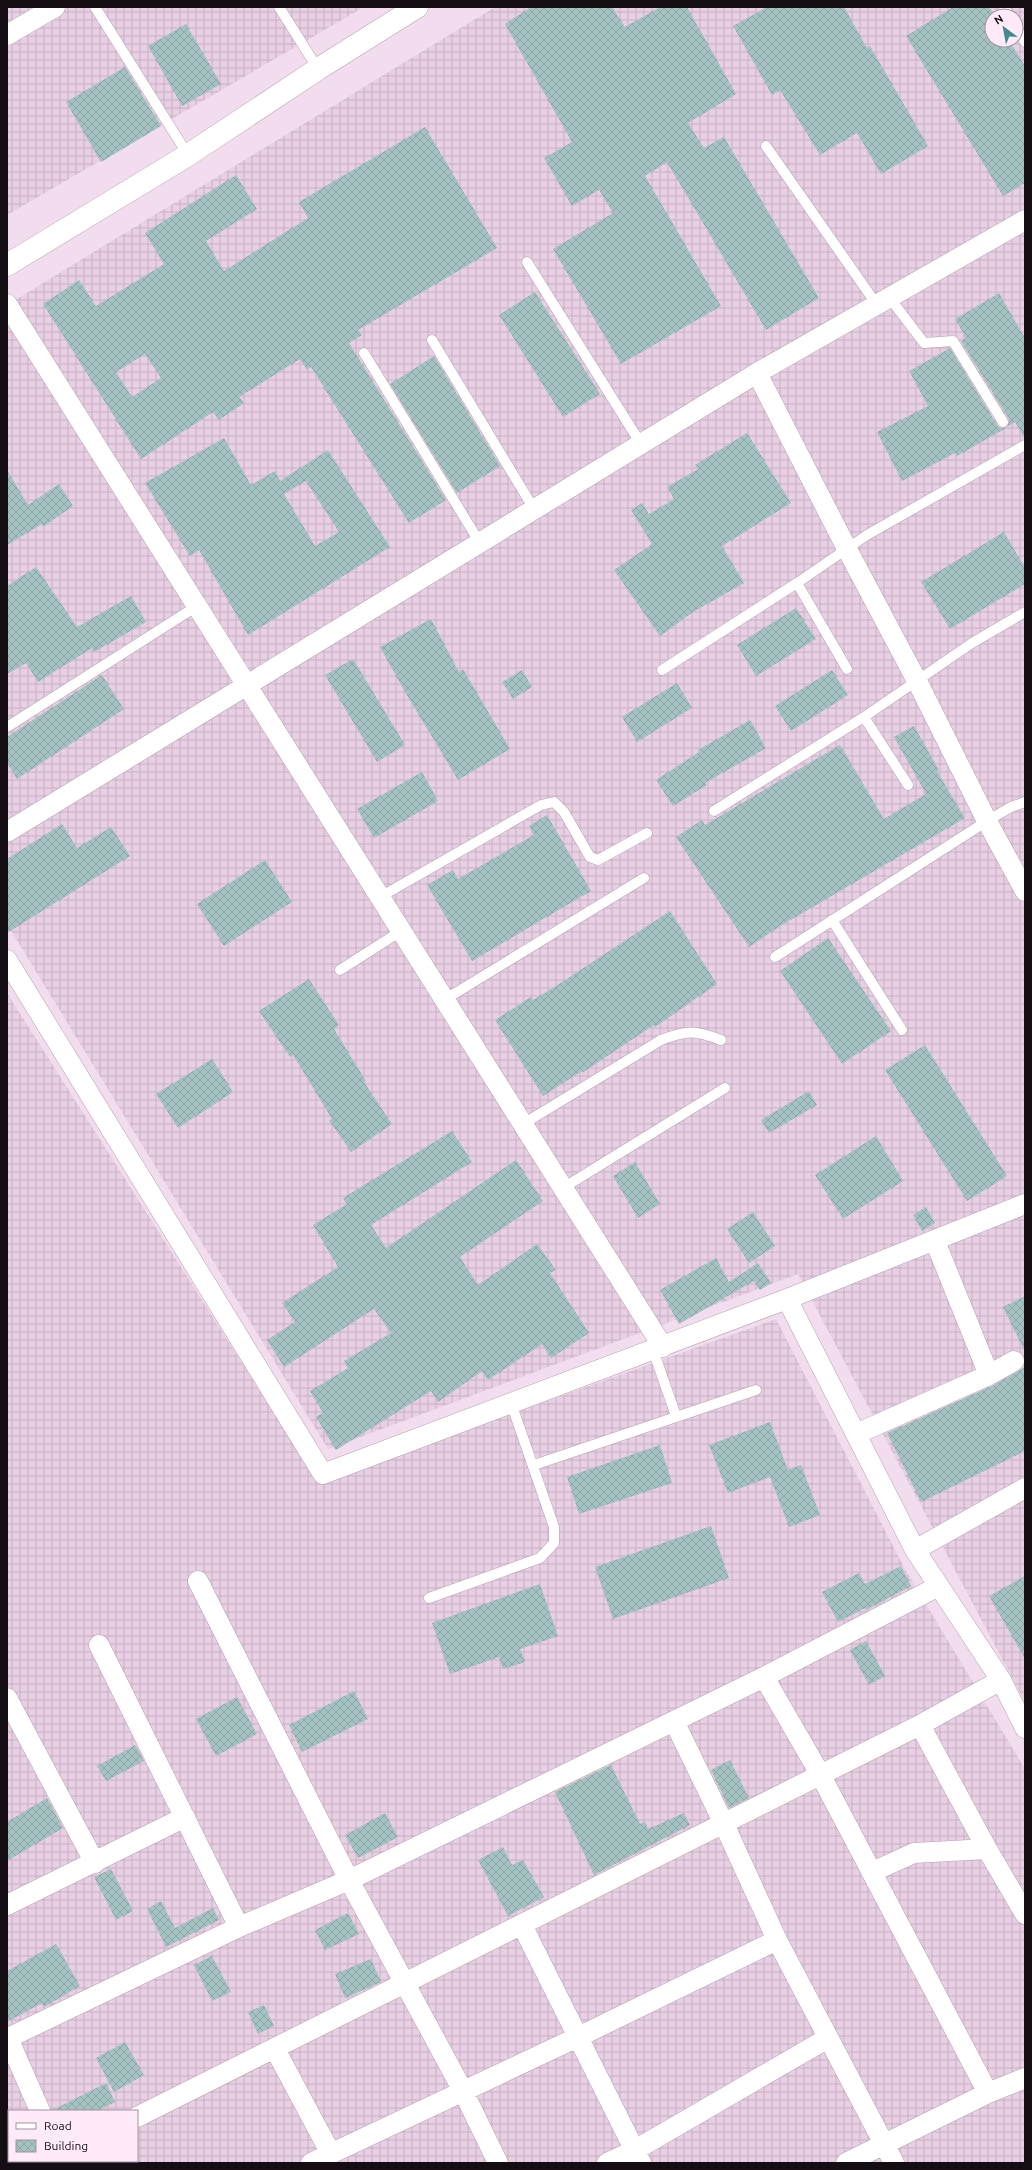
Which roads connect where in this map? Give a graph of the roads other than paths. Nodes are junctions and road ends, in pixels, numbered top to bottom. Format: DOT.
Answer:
graph roads {
  1 [pos="55,7"];
  2 [pos="95,7"];
  3 [pos="279,7"];
  4 [pos="417,7"];
  5 [pos="7,35"];
  6 [pos="318,70"];
  7 [pos="766,146"];
  8 [pos="188,155"];
  9 [pos="1025,220"];
  10 [pos="527,262"];
  11 [pos="7,265"];
  12 [pos="883,301"];
  13 [pos="7,304"];
  14 [pos="432,340"];
  15 [pos="364,353"];
  16 [pos="757,373"];
  17 [pos="1003,422"];
  18 [pos="641,444"];
  19 [pos="1025,446"];
  20 [pos="534,509"];
  21 [pos="480,543"];
  22 [pos="847,550"];
  23 [pos="797,583"];
  24 [pos="197,606"];
  25 [pos="1025,612"];
  26 [pos="847,669"];
  27 [pos="662,670"];
  28 [pos="917,681"];
  29 [pos="246,685"];
  30 [pos="864,717"];
  31 [pos="7,727"];
  32 [pos="908,785"];
  33 [pos="1025,802"];
  34 [pos="714,811"];
  35 [pos="987,821"];
  36 [pos="7,832"];
  37 [pos="647,833"];
  38 [pos="644,878"];
  39 [pos="1025,891"];
  40 [pos="380,897"];
  41 [pos="832,920"];
  42 [pos="401,931"];
  43 [pos="776,957"];
  44 [pos="7,960"];
  45 [pos="340,970"];
  46 [pos="444,1000"];
  47 [pos="902,1030"];
  48 [pos="720,1040"];
  49 [pos="725,1088"];
  50 [pos="522,1124"];
  51 [pos="563,1188"];
  52 [pos="1025,1204"];
  53 [pos="935,1241"];
  54 [pos="787,1299"];
  55 [pos="658,1348"];
  56 [pos="1014,1361"];
  57 [pos="989,1375"];
  58 [pos="756,1390"];
  59 [pos="511,1403"];
  60 [pos="676,1416"];
  61 [pos="856,1434"];
  62 [pos="534,1465"];
  63 [pos="1025,1488"];
  64 [pos="915,1550"];
  65 [pos="198,1581"];
  66 [pos="937,1587"];
  67 [pos="429,1598"];
  68 [pos="99,1645"];
  69 [pos="764,1677"];
  70 [pos="1001,1680"];
  71 [pos="7,1698"];
  72 [pos="1021,1706"];
  73 [pos="674,1721"];
  74 [pos="920,1725"];
  75 [pos="1025,1728"];
  76 [pos="820,1774"];
  77 [pos="185,1818"];
  78 [pos="723,1822"];
  79 [pos="987,1849"];
  80 [pos="94,1863"];
  81 [pos="872,1872"];
  82 [pos="349,1880"];
  83 [pos="1020,1895"];
  84 [pos="7,1905"];
  85 [pos="1025,1914"];
  86 [pos="522,1925"];
  87 [pos="239,1927"];
  88 [pos="777,1940"];
  89 [pos="406,1984"];
  90 [pos="578,2037"];
  91 [pos="8,2038"];
  92 [pos="828,2038"];
  93 [pos="275,2049"];
  94 [pos="1025,2078"];
  95 [pos="463,2092"];
  96 [pos="988,2093"];
  97 [pos="40,2110"];
  98 [pos="138,2117"];
  99 [pos="885,2143"];
  100 [pos="331,2154"];
  101 [pos="638,2156"];
  102 [pos="311,2163"];
  103 [pos="498,2163"];
  104 [pos="607,2163"];
  105 [pos="846,2163"];
  106 [pos="894,2163"];
  1 -- 5 [label="street"];
  2 -- 8 [label="lane"];
  3 -- 6 [label="lane"];
  4 -- 6 [label="street"];
  6 -- 8 [label="street"];
  7 -- 12 [label="lane"];
  8 -- 11 [label="street"];
  9 -- 12 [label="street"];
  10 -- 18 [label="lane"];
  12 -- 16 [label="street"];
  12 -- 17 [label="lane"];
  13 -- 24 [label="street"];
  14 -- 20 [label="lane"];
  15 -- 21 [label="lane"];
  16 -- 18 [label="street"];
  16 -- 22 [label="street"];
  18 -- 20 [label="street"];
  19 -- 22 [label="lane"];
  20 -- 21 [label="street"];
  21 -- 29 [label="street"];
  22 -- 23 [label="lane"];
  22 -- 28 [label="street"];
  23 -- 26 [label="lane"];
  23 -- 27 [label="lane"];
  24 -- 29 [label="street"];
  24 -- 31 [label="lane"];
  25 -- 28 [label="lane"];
  28 -- 30 [label="lane"];
  28 -- 35 [label="street"];
  29 -- 36 [label="street"];
  29 -- 40 [label="street"];
  30 -- 32 [label="lane"];
  30 -- 34 [label="lane"];
  33 -- 35 [label="lane"];
  35 -- 39 [label="street"];
  35 -- 41 [label="lane"];
  37 -- 40 [label="lane"];
  38 -- 46 [label="lane"];
  40 -- 42 [label="street"];
  41 -- 43 [label="lane"];
  41 -- 47 [label="lane"];
  42 -- 45 [label="lane"];
  42 -- 46 [label="street"];
  44 -- 59 [label="street"];
  46 -- 50 [label="street"];
  48 -- 50 [label="lane"];
  49 -- 51 [label="lane"];
  50 -- 51 [label="street"];
  51 -- 55 [label="street"];
  52 -- 53 [label="street"];
  53 -- 54 [label="street"];
  53 -- 57 [label="street"];
  54 -- 55 [label="street"];
  54 -- 61 [label="street"];
  55 -- 59 [label="street"];
  55 -- 60 [label="lane"];
  56 -- 57 [label="street"];
  57 -- 61 [label="street"];
  58 -- 60 [label="lane"];
  59 -- 62 [label="lane"];
  60 -- 62 [label="lane"];
  61 -- 64 [label="street"];
  62 -- 67 [label="lane"];
  63 -- 64 [label="street"];
  64 -- 66 [label="street"];
  65 -- 82 [label="street"];
  66 -- 69 [label="street"];
  66 -- 70 [label="street"];
  68 -- 77 [label="street"];
  69 -- 73 [label="street"];
  69 -- 76 [label="street"];
  70 -- 72 [label="street"];
  70 -- 74 [label="street"];
  71 -- 80 [label="street"];
  72 -- 75 [label="street"];
  73 -- 78 [label="street"];
  73 -- 82 [label="street"];
  74 -- 76 [label="street"];
  74 -- 79 [label="street"];
  76 -- 78 [label="street"];
  76 -- 81 [label="street"];
  77 -- 80 [label="street"];
  77 -- 87 [label="street"];
  78 -- 86 [label="street"];
  78 -- 88 [label="street"];
  79 -- 81 [label="street"];
  79 -- 83 [label="street"];
  80 -- 84 [label="street"];
  81 -- 96 [label="street"];
  82 -- 87 [label="street"];
  82 -- 89 [label="street"];
  83 -- 85 [label="street"];
  86 -- 89 [label="street"];
  86 -- 90 [label="street"];
  87 -- 91 [label="street"];
  88 -- 90 [label="street"];
  88 -- 92 [label="street"];
  89 -- 93 [label="street"];
  89 -- 95 [label="street"];
  90 -- 95 [label="street"];
  90 -- 101 [label="street"];
  91 -- 97 [label="street"];
  92 -- 99 [label="street"];
  92 -- 101 [label="street"];
  93 -- 98 [label="street"];
  93 -- 100 [label="street"];
  94 -- 96 [label="street"];
  95 -- 100 [label="street"];
  95 -- 103 [label="street"];
  96 -- 99 [label="street"];
  99 -- 105 [label="street"];
  99 -- 106 [label="street"];
  100 -- 102 [label="street"];
  101 -- 104 [label="street"];
}
